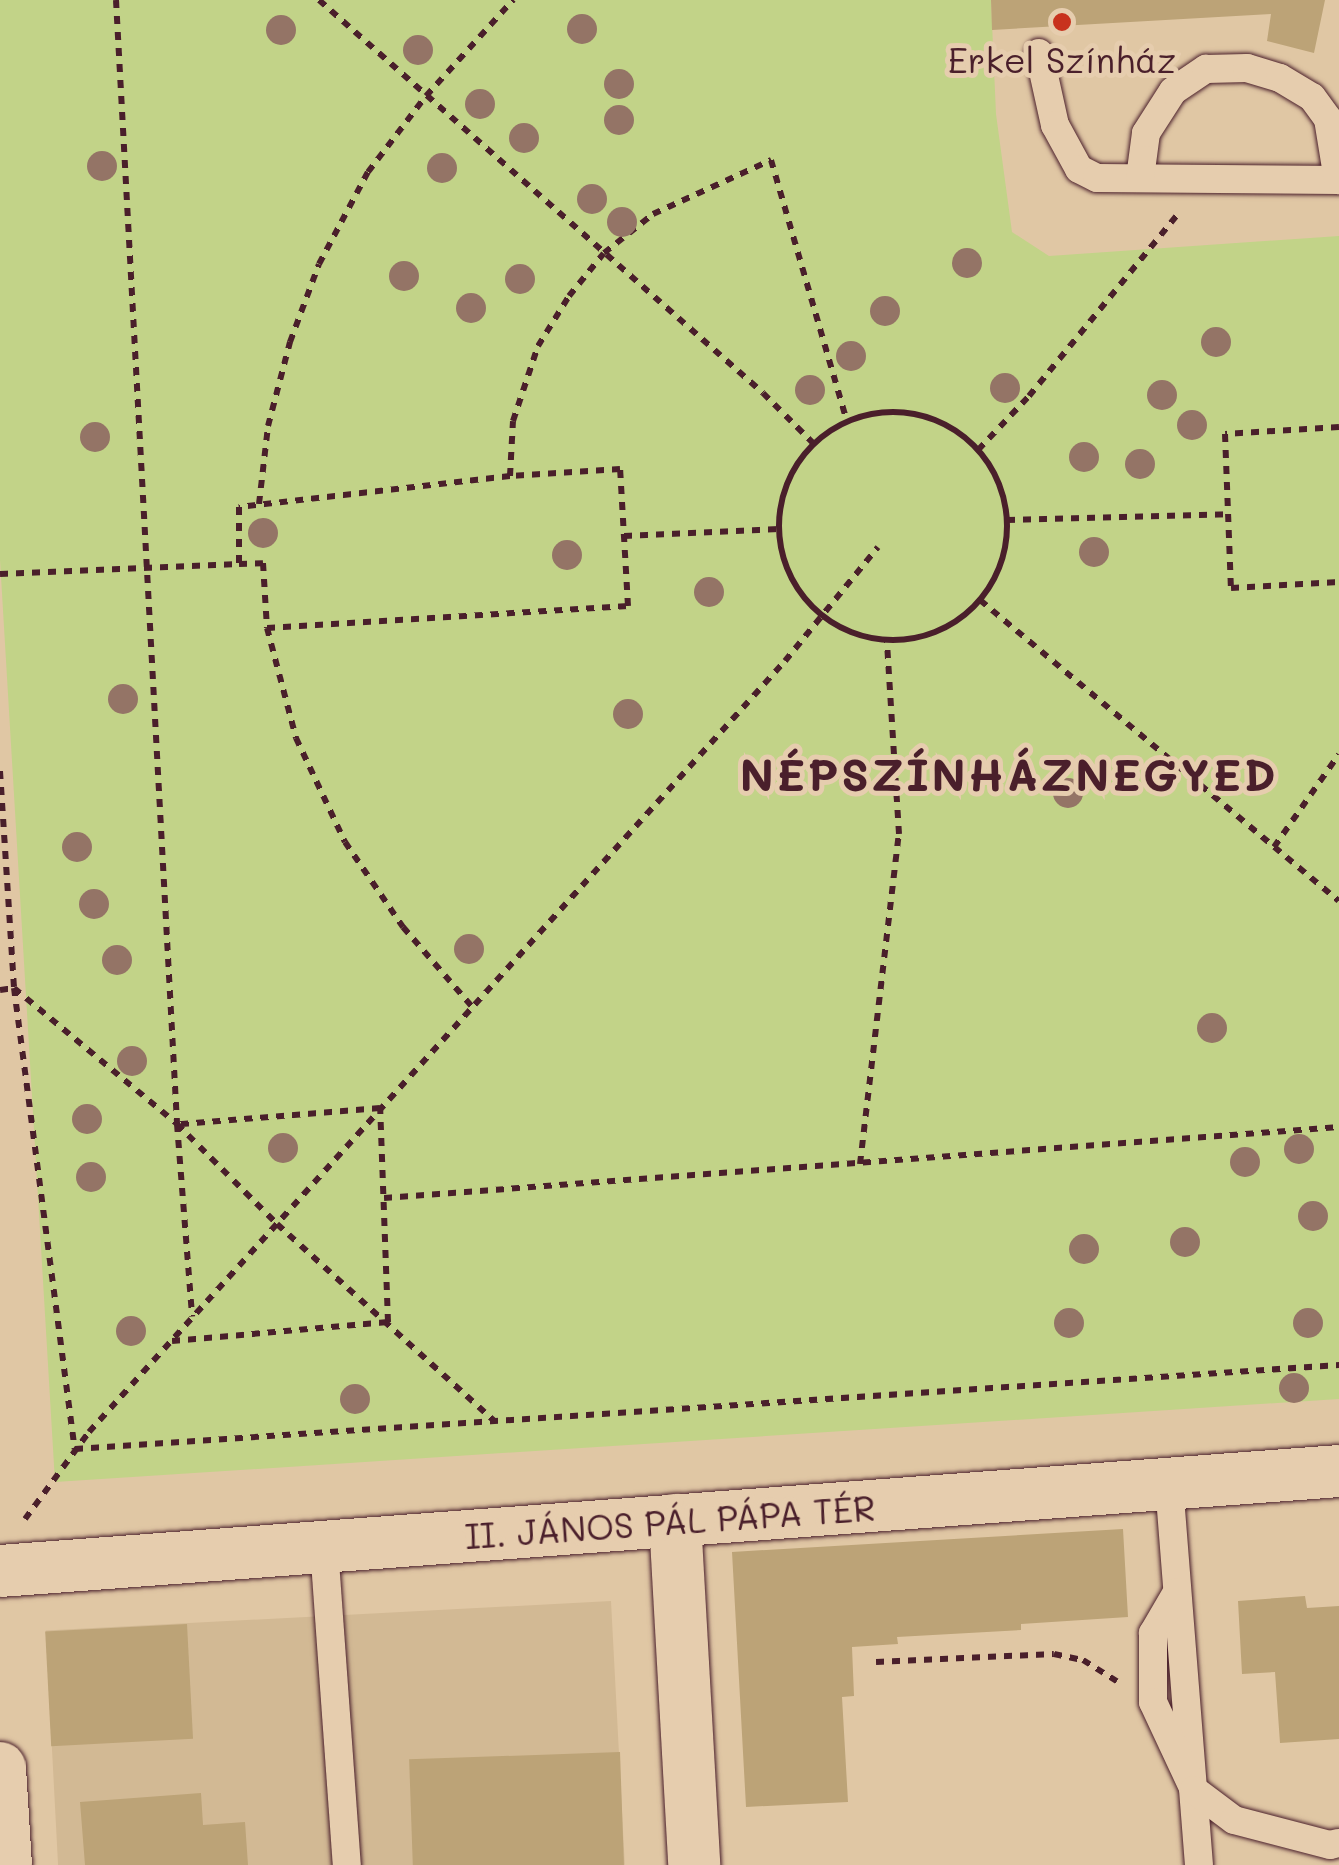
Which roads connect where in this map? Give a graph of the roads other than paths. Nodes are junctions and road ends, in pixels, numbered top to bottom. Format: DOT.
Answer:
graph roads {
  1 [pos="1040,54"];
  2 [pos="1140,178"];
  3 [pos="1338,180"];
  4 [pos="1339,1471"];
  5 [pos="1169,1484"];
  6 [pos="676,1520"];
  7 [pos="324,1547"];
  8 [pos="11,1548"];
  9 [pos="1177,1592"];
  10 [pos="0,1768"];
  11 [pos="1194,1790"];
  12 [pos="1339,1843"];
  13 [pos="6,1865"];
  14 [pos="347,1865"];
  15 [pos="694,1865"];
  16 [pos="1199,1865"];
  1 -- 2 [label="lane"];
  2 -- 3 [label="lane"];
  2 -- 3 [label="lane"];
  4 -- 5 [label="street, II. JÁNOS PÁL PÁPA TÉR"];
  5 -- 6 [label="street, II. JÁNOS PÁL PÁPA TÉR"];
  5 -- 9 [label="lane"];
  6 -- 7 [label="street, II. JÁNOS PÁL PÁPA TÉR"];
  6 -- 15 [label="street"];
  7 -- 8 [label="street, II. JÁNOS PÁL PÁPA TÉR"];
  7 -- 14 [label="lane"];
  9 -- 11 [label="lane"];
  9 -- 11 [label="lane"];
  10 -- 13 [label="street"];
  11 -- 12 [label="lane"];
  11 -- 16 [label="lane"];
}
